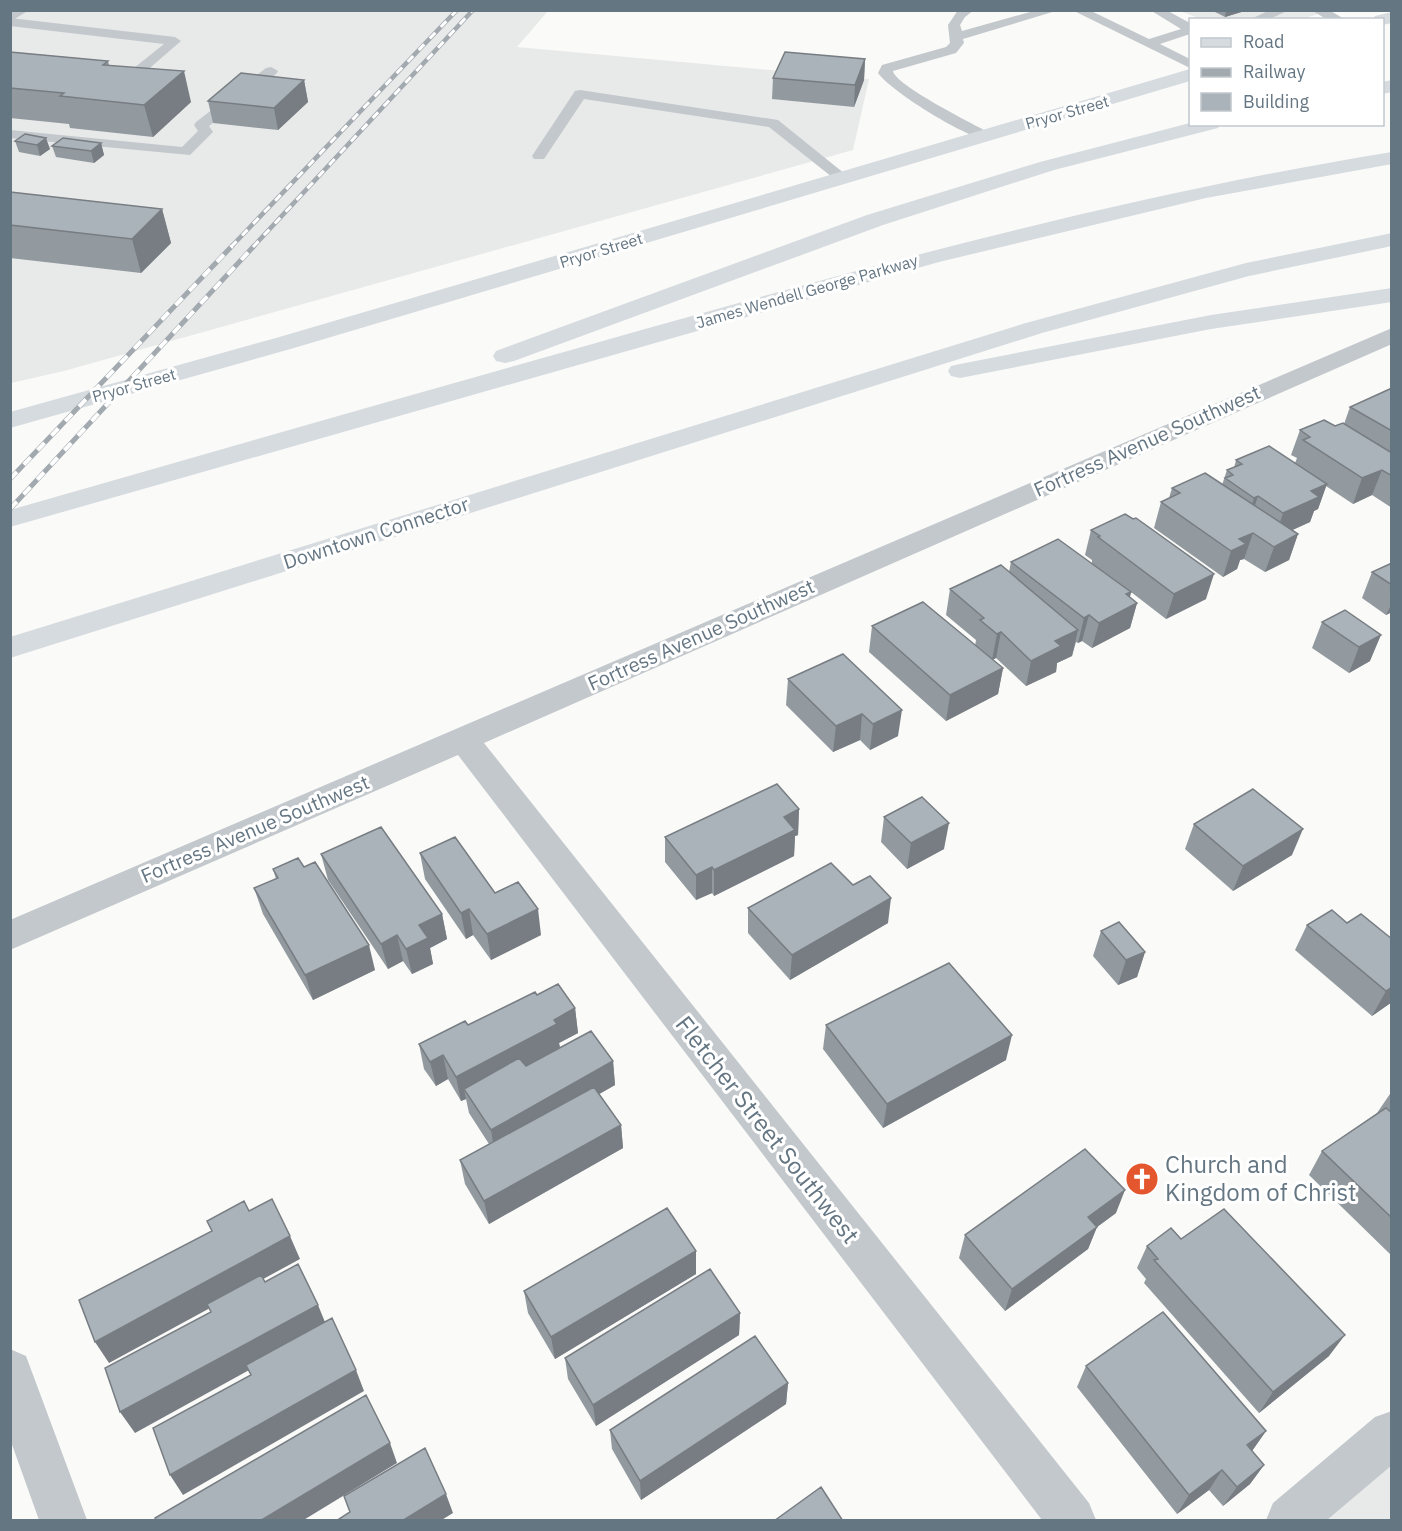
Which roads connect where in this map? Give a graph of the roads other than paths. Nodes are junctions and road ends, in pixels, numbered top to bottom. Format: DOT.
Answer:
graph roads {
  1 [pos="21,10"];
  2 [pos="968,10"];
  3 [pos="1053,10"];
  4 [pos="1283,10"];
  5 [pos="1317,10"];
  6 [pos="1101,11"];
  7 [pos="1082,12"];
  8 [pos="1154,13"];
  9 [pos="10,17"];
  10 [pos="1261,18"];
  11 [pos="1335,18"];
  12 [pos="10,22"];
  13 [pos="1125,22"];
  14 [pos="1111,26"];
  15 [pos="1189,28"];
  16 [pos="1189,30"];
  17 [pos="956,37"];
  18 [pos="1148,44"];
  19 [pos="1189,63"];
  20 [pos="271,70"];
  21 [pos="1189,76"];
  22 [pos="124,83"];
  23 [pos="1203,126"];
  24 [pos="10,134"];
  25 [pos="985,136"];
  26 [pos="539,156"];
  27 [pos="1392,158"];
  28 [pos="842,178"];
  29 [pos="1392,239"];
  30 [pos="1392,295"];
  31 [pos="1392,335"];
  32 [pos="741,418"];
  33 [pos="10,420"];
  34 [pos="230,455"];
  35 [pos="10,519"];
  36 [pos="10,648"];
  37 [pos="463,739"];
  38 [pos="10,936"];
  39 [pos="10,1372"];
  40 [pos="1392,1434"];
  41 [pos="63,1521"];
  42 [pos="1072,1521"];
  43 [pos="1290,1521"];
  1 -- 9 [label="street"];
  2 -- 17 [label="lane"];
  3 -- 17 [label="lane"];
  4 -- 10 [label="lane"];
  5 -- 11 [label="lane"];
  6 -- 7 [label="lane"];
  7 -- 14 [label="lane"];
  8 -- 15 [label="lane"];
  12 -- 22 [label="lane"];
  13 -- 14 [label="lane"];
  14 -- 18 [label="lane"];
  16 -- 18 [label="lane"];
  17 -- 25 [label="lane"];
  18 -- 19 [label="lane"];
  20 -- 24 [label="lane"];
  21 -- 25 [label="main road, Pryor Street"];
  23 -- 34 [label="main road"];
  25 -- 28 [label="main road, Pryor Street"];
  26 -- 28 [label="lane"];
  27 -- 34 [label="main road, James Wendell George Parkway"];
  28 -- 33 [label="main road, Pryor Street"];
  29 -- 32 [label="main road"];
  30 -- 32 [label="main road"];
  31 -- 37 [label="street, Fortress Avenue Southwest"];
  32 -- 36 [label="main road, Downtown Connector"];
  34 -- 35 [label="main road"];
  37 -- 38 [label="street, Fortress Avenue Southwest"];
  37 -- 42 [label="street, Fletcher Street Southwest"];
  39 -- 41 [label="street"];
  40 -- 43 [label="street"];
}
